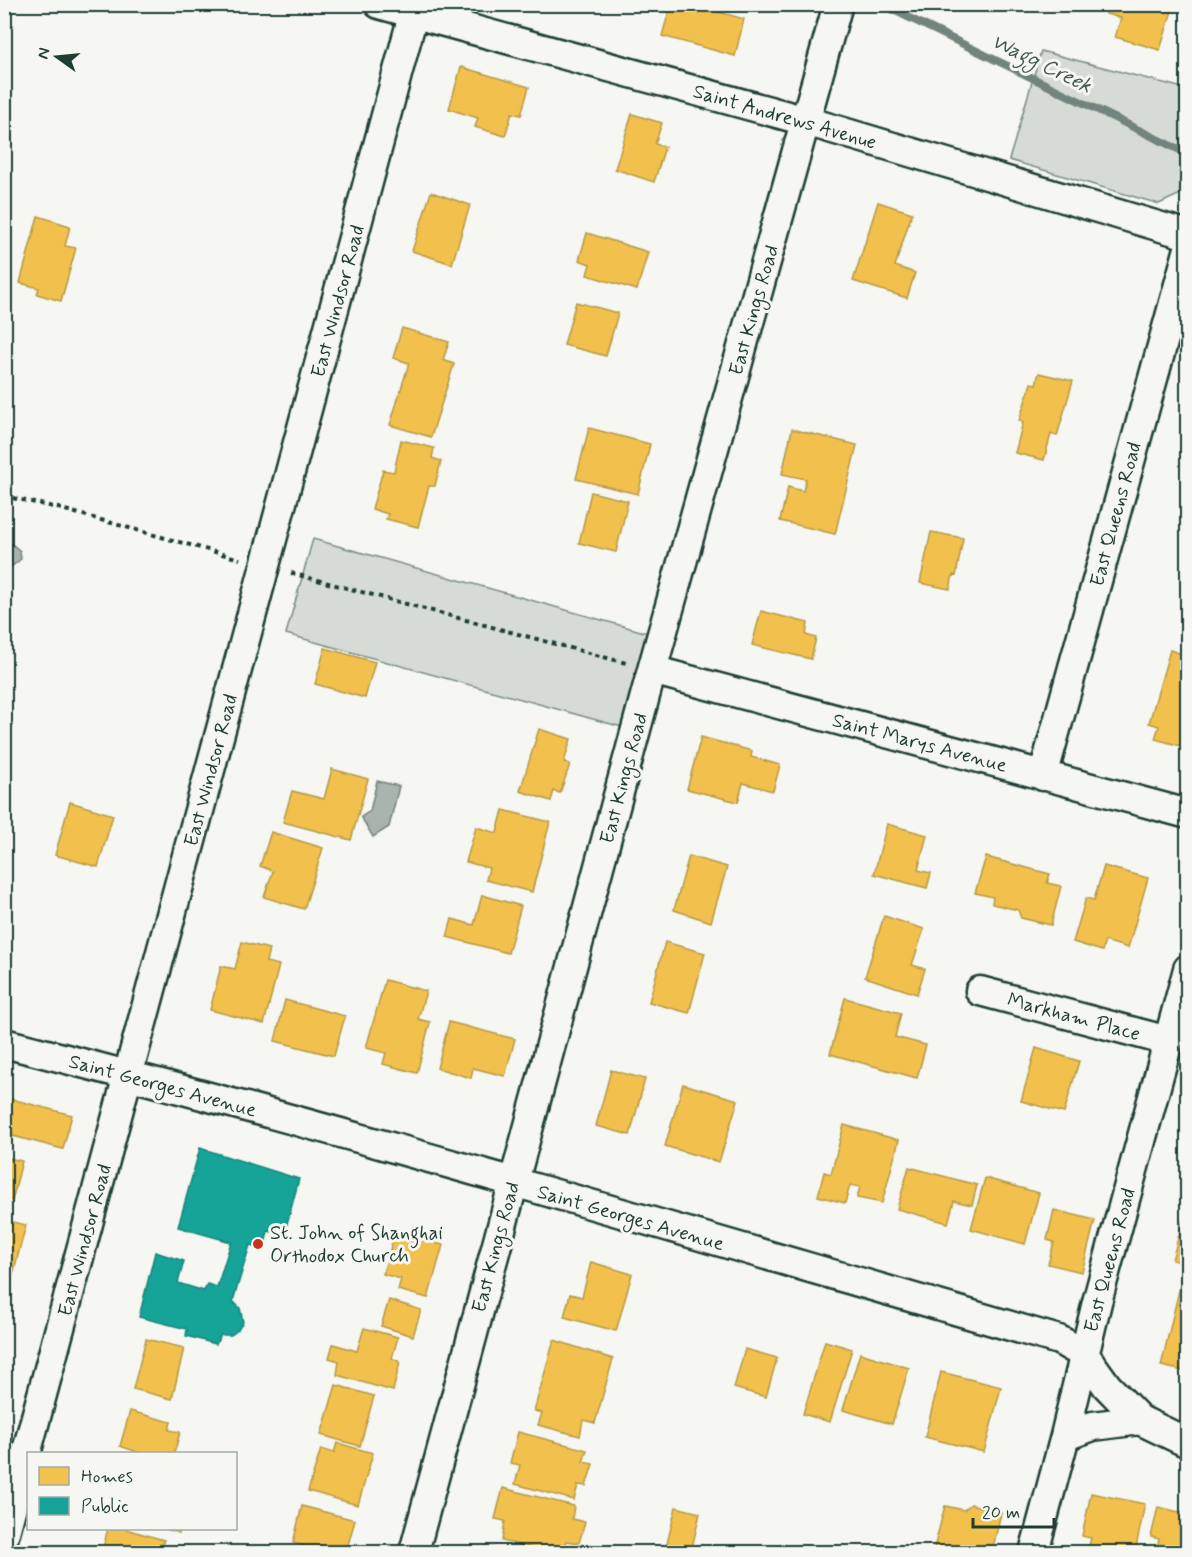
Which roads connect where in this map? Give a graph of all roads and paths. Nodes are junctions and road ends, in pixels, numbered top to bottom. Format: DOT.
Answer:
graph roads {
  1 [pos="380,4"];
  2 [pos="838,4"];
  3 [pos="415,9"];
  4 [pos="806,121"];
  5 [pos="1188,235"];
  6 [pos="1188,252"];
  7 [pos="4,496"];
  8 [pos="266,567"];
  9 [pos="652,670"];
  10 [pos="1043,776"];
  11 [pos="1188,814"];
  12 [pos="1188,969"];
  13 [pos="980,991"];
  14 [pos="1168,1041"];
  15 [pos="4,1043"];
  16 [pos="128,1074"];
  17 [pos="512,1183"];
  18 [pos="1084,1354"];
  19 [pos="1140,1420"];
  20 [pos="1065,1436"];
  21 [pos="1188,1443"];
  22 [pos="4,1536"];
  23 [pos="414,1552"];
  24 [pos="1034,1552"];
  1 -- 3 [label="street, Saint Andrews Avenue"];
  2 -- 4 [label="street, East Kings Road"];
  3 -- 4 [label="street, Saint Andrews Avenue"];
  3 -- 8 [label="street, East Windsor Road"];
  4 -- 5 [label="street, Saint Andrews Avenue"];
  4 -- 9 [label="street, East Kings Road"];
  6 -- 10 [label="street, East Queens Road"];
  7 -- 8 [label="path"];
  8 -- 9 [label="path"];
  8 -- 16 [label="street, East Windsor Road"];
  9 -- 10 [label="street, Saint Marys Avenue"];
  9 -- 17 [label="street, East Kings Road"];
  10 -- 11 [label="street, Saint Marys Avenue"];
  12 -- 14 [label="street, East Queens Road"];
  13 -- 14 [label="street, Markham Place"];
  14 -- 18 [label="street, East Queens Road"];
  15 -- 16 [label="street, Saint Georges Avenue"];
  16 -- 17 [label="street, Saint Georges Avenue"];
  16 -- 22 [label="street, East Windsor Road"];
  17 -- 18 [label="street, Saint Georges Avenue"];
  17 -- 23 [label="street, East Kings Road"];
  18 -- 19 [label="street, Saint Georges Avenue"];
  18 -- 20 [label="street, East Queens Road"];
  19 -- 20 [label="street"];
  19 -- 21 [label="street, Saint Georges Avenue"];
  20 -- 24 [label="street, East Queens Road"];
}
